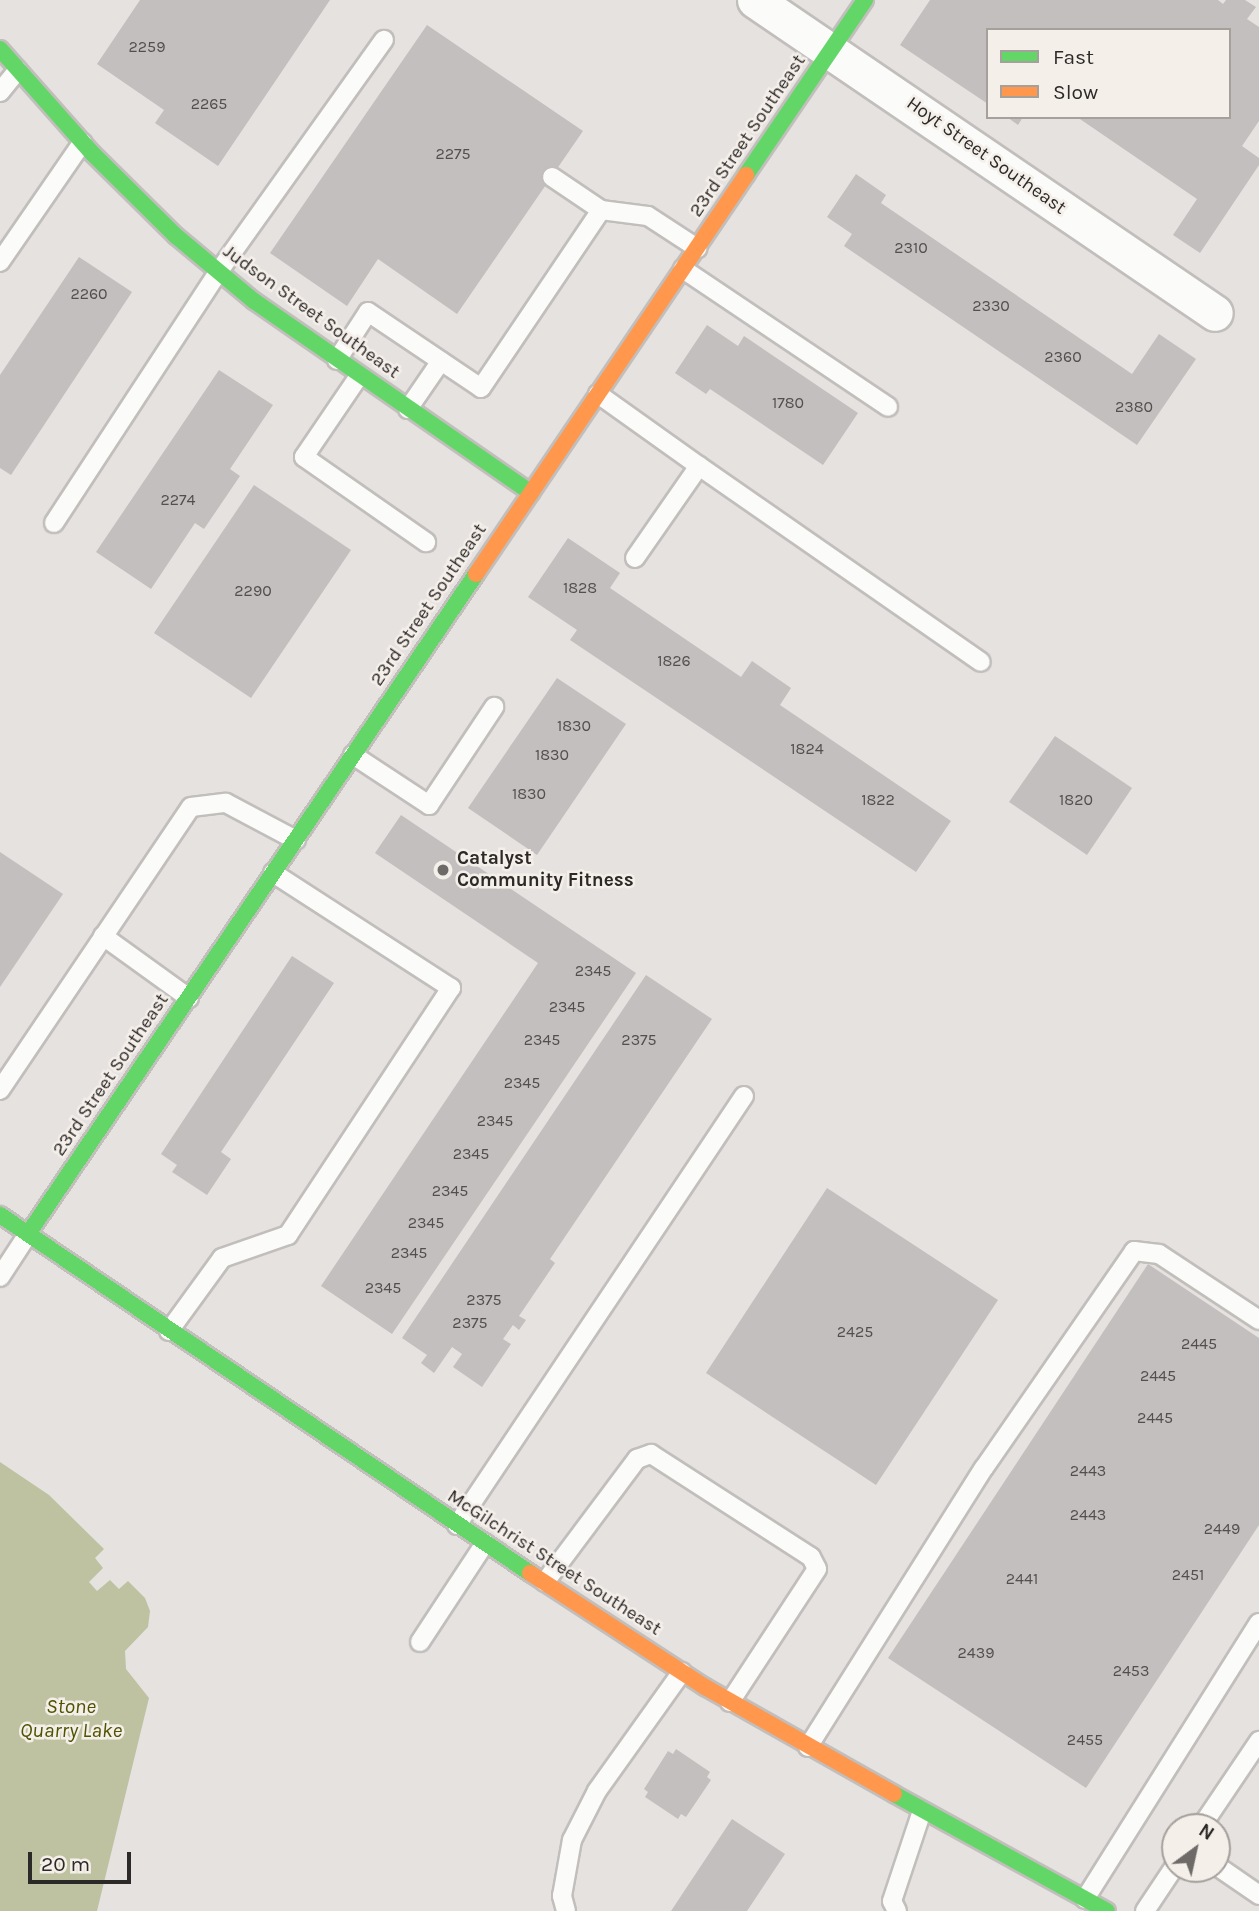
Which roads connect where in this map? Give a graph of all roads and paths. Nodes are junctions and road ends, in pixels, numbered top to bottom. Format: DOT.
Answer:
graph roads {
  1 [pos="755,0"];
  2 [pos="865,0"];
  3 [pos="384,40"];
  4 [pos="0,49"];
  5 [pos="832,50"];
  6 [pos="18,70"];
  7 [pos="0,92"];
  8 [pos="82,143"];
  9 [pos="552,177"];
  10 [pos="601,210"];
  11 [pos="697,248"];
  12 [pos="0,262"];
  13 [pos="683,269"];
  14 [pos="219,271"];
  15 [pos="1215,313"];
  16 [pos="337,360"];
  17 [pos="441,361"];
  18 [pos="359,376"];
  19 [pos="598,394"];
  20 [pos="888,407"];
  21 [pos="408,409"];
  22 [pos="699,466"];
  23 [pos="531,493"];
  24 [pos="54,523"];
  25 [pos="426,542"];
  26 [pos="635,558"];
  27 [pos="981,662"];
  28 [pos="494,708"];
  29 [pos="353,755"];
  30 [pos="296,840"];
  31 [pos="273,873"];
  32 [pos="103,936"];
  33 [pos="189,998"];
  34 [pos="0,1090"];
  35 [pos="744,1096"];
  36 [pos="0,1215"];
  37 [pos="28,1234"];
  38 [pos="0,1278"];
  39 [pos="1259,1320"];
  40 [pos="169,1331"];
  41 [pos="457,1525"];
  42 [pos="485,1543"];
  43 [pos="545,1582"];
  44 [pos="1259,1623"];
  45 [pos="420,1642"];
  46 [pos="682,1672"];
  47 [pos="730,1702"];
  48 [pos="1259,1741"];
  49 [pos="808,1747"];
  50 [pos="922,1811"];
  51 [pos="1210,1813"];
  52 [pos="1231,1876"];
  53 [pos="1164,1883"];
  54 [pos="1259,1895"];
  55 [pos="1085,1899"];
  56 [pos="566,1911"];
  57 [pos="898,1911"];
  58 [pos="1107,1911"];
  59 [pos="1145,1911"];
  1 -- 5 [label="street, Hoyt Street Southeast"];
  2 -- 5 [label="street, 23rd Street Southeast"];
  3 -- 14 [label="lane"];
  4 -- 6 [label="street, Judson Street Southeast"];
  5 -- 11 [label="street, 23rd Street Southeast"];
  5 -- 15 [label="street, Hoyt Street Southeast"];
  6 -- 7 [label="lane"];
  6 -- 8 [label="street, Judson Street Southeast"];
  8 -- 12 [label="lane"];
  8 -- 14 [label="street, Judson Street Southeast"];
  9 -- 10 [label="lane"];
  10 -- 11 [label="lane"];
  10 -- 17 [label="lane"];
  11 -- 13 [label="street, 23rd Street Southeast"];
  13 -- 19 [label="street, 23rd Street Southeast"];
  13 -- 20 [label="lane"];
  14 -- 16 [label="street, Judson Street Southeast"];
  14 -- 24 [label="lane"];
  16 -- 17 [label="lane"];
  16 -- 18 [label="street, Judson Street Southeast"];
  17 -- 21 [label="lane"];
  18 -- 21 [label="street, Judson Street Southeast"];
  18 -- 25 [label="lane"];
  19 -- 22 [label="lane"];
  19 -- 23 [label="street, 23rd Street Southeast"];
  21 -- 23 [label="street, Judson Street Southeast"];
  22 -- 26 [label="lane"];
  22 -- 27 [label="lane"];
  23 -- 29 [label="street, 23rd Street Southeast"];
  28 -- 29 [label="lane"];
  29 -- 30 [label="street, 23rd Street Southeast"];
  30 -- 31 [label="street, 23rd Street Southeast"];
  30 -- 32 [label="lane"];
  31 -- 33 [label="street, 23rd Street Southeast"];
  31 -- 40 [label="lane"];
  32 -- 33 [label="lane"];
  32 -- 34 [label="lane"];
  33 -- 37 [label="street, 23rd Street Southeast"];
  35 -- 41 [label="lane"];
  36 -- 37 [label="street, McGilchrist Street Southeast"];
  37 -- 38 [label="lane"];
  37 -- 40 [label="street, McGilchrist Street Southeast"];
  39 -- 49 [label="lane"];
  40 -- 41 [label="street, McGilchrist Street Southeast"];
  41 -- 42 [label="street, McGilchrist Street Southeast"];
  42 -- 43 [label="street, McGilchrist Street Southeast"];
  42 -- 45 [label="lane"];
  43 -- 46 [label="street, McGilchrist Street Southeast"];
  43 -- 47 [label="lane"];
  44 -- 55 [label="lane"];
  46 -- 47 [label="street, McGilchrist Street Southeast"];
  46 -- 56 [label="lane"];
  47 -- 49 [label="street, McGilchrist Street Southeast"];
  48 -- 51 [label="lane"];
  49 -- 50 [label="street, McGilchrist Street Southeast"];
  50 -- 55 [label="street, McGilchrist Street Southeast"];
  50 -- 57 [label="lane"];
  52 -- 54 [label="lane"];
  53 -- 59 [label="lane"];
  55 -- 58 [label="street, McGilchrist Street Southeast"];
}
